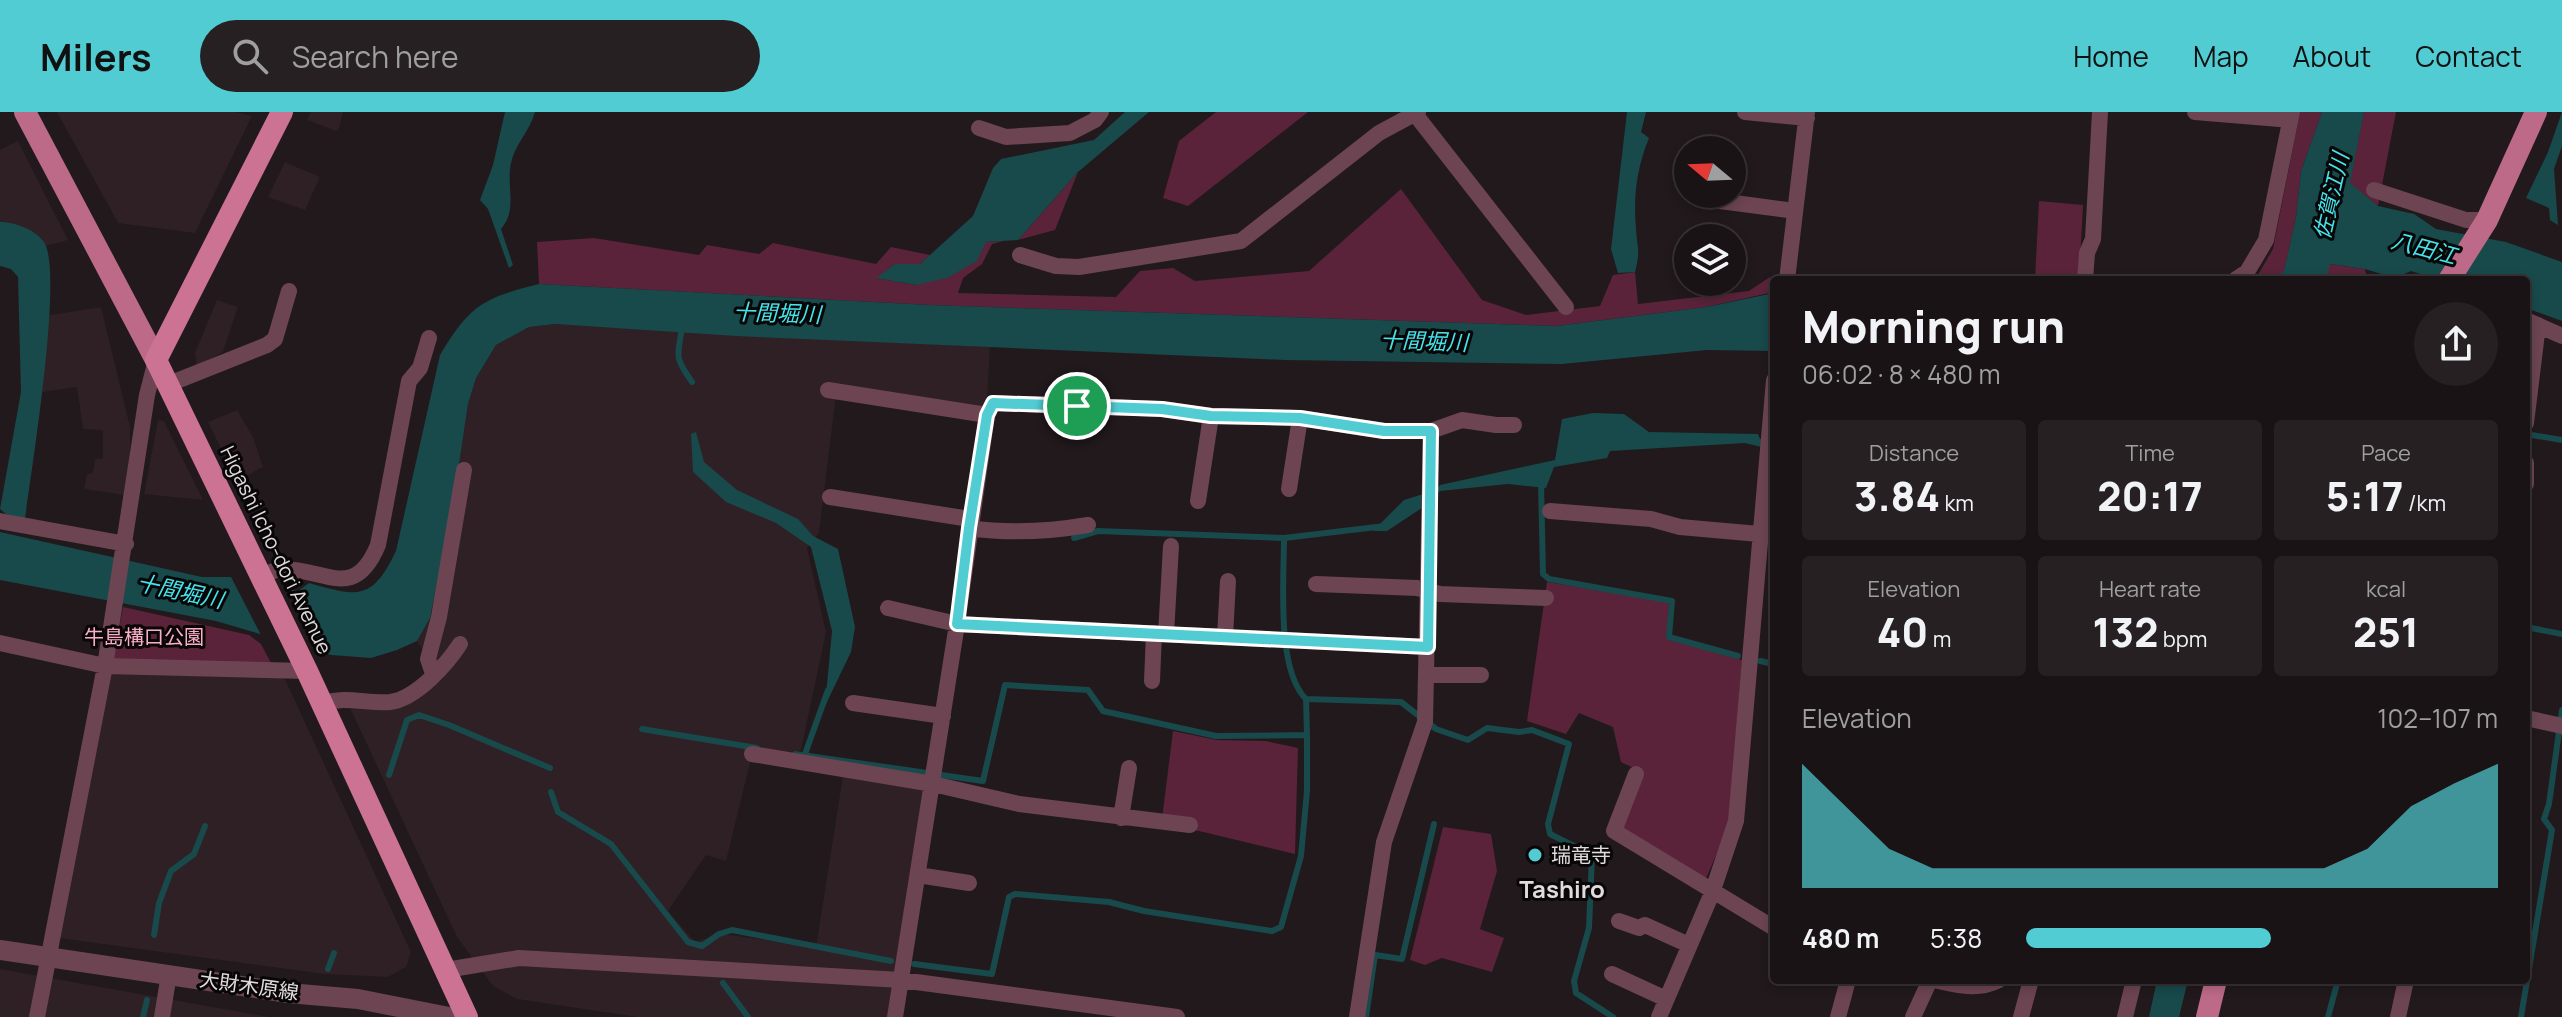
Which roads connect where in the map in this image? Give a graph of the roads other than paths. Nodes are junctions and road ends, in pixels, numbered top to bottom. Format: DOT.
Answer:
graph roads {
  1 [pos="25,112"];
  2 [pos="282,112"];
  3 [pos="1101,112"];
  4 [pos="1745,112"];
  5 [pos="2100,112"];
  6 [pos="2195,112"];
  7 [pos="2536,112"];
  8 [pos="1416,113"];
  9 [pos="1807,115"];
  10 [pos="2291,116"];
  11 [pos="979,128"];
  12 [pos="2374,190"];
  13 [pos="1746,204"];
  14 [pos="1795,211"];
  15 [pos="2487,220"];
  16 [pos="1020,255"];
  17 [pos="1787,276"];
  18 [pos="2085,276"];
  19 [pos="2241,276"];
  20 [pos="2452,276"];
  21 [pos="289,291"];
  22 [pos="1566,307"];
  23 [pos="2532,322"];
  24 [pos="2562,336"];
  25 [pos="429,338"];
  26 [pos="2530,356"];
  27 [pos="156,360"];
  28 [pos="169,384"];
  29 [pos="828,390"];
  30 [pos="987,415"];
  31 [pos="1211,416"];
  32 [pos="1300,418"];
  33 [pos="1770,423"];
  34 [pos="1514,425"];
  35 [pos="1431,431"];
  36 [pos="464,470"];
  37 [pos="1289,489"];
  38 [pos="830,497"];
  39 [pos="1198,501"];
  40 [pos="1550,511"];
  41 [pos="0,521"];
  42 [pos="970,524"];
  43 [pos="1088,525"];
  44 [pos="1759,534"];
  45 [pos="1171,546"];
  46 [pos="125,548"];
  47 [pos="1766,571"];
  48 [pos="260,578"];
  49 [pos="1228,581"];
  50 [pos="1316,584"];
  51 [pos="1429,591"];
  52 [pos="1546,598"];
  53 [pos="888,608"];
  54 [pos="957,624"];
  55 [pos="1160,633"];
  56 [pos="1225,637"];
  57 [pos="0,643"];
  58 [pos="460,644"];
  59 [pos="1428,647"];
  60 [pos="304,664"];
  61 [pos="105,666"];
  62 [pos="433,674"];
  63 [pos="1427,675"];
  64 [pos="1481,675"];
  65 [pos="1152,681"];
  66 [pos="853,703"];
  67 [pos="322,704"];
  68 [pos="943,716"];
  69 [pos="2530,719"];
  70 [pos="2558,725"];
  71 [pos="752,754"];
  72 [pos="1129,768"];
  73 [pos="1636,774"];
  74 [pos="934,776"];
  75 [pos="1121,818"];
  76 [pos="1190,825"];
  77 [pos="918,875"];
  78 [pos="969,883"];
  79 [pos="1712,893"];
  80 [pos="1619,921"];
  81 [pos="1770,926"];
  82 [pos="1689,945"];
  83 [pos="0,950"];
  84 [pos="47,957"];
  85 [pos="446,970"];
  86 [pos="169,974"];
  87 [pos="1612,974"];
  88 [pos="901,980"];
  89 [pos="1847,984"];
  90 [pos="1930,984"];
  91 [pos="1960,984"];
  92 [pos="1992,984"];
  93 [pos="2030,984"];
  94 [pos="2133,984"];
  95 [pos="2215,984"];
  96 [pos="2405,984"];
  97 [pos="1666,999"];
  98 [pos="37,1017"];
  99 [pos="162,1017"];
  100 [pos="449,1017"];
  101 [pos="467,1017"];
  102 [pos="895,1017"];
  103 [pos="1177,1017"];
  104 [pos="1357,1017"];
  105 [pos="1659,1017"];
  106 [pos="1838,1017"];
  107 [pos="1913,1017"];
  108 [pos="2021,1017"];
  109 [pos="2125,1017"];
  110 [pos="2207,1017"];
  111 [pos="2398,1017"];
  1 -- 27 [label="main road, Higashi Icho-dori Avenue"];
  2 -- 27 [label="highway"];
  3 -- 11 [label="street"];
  4 -- 9 [label="street"];
  5 -- 18 [label="street"];
  6 -- 10 [label="street"];
  7 -- 15 [label="main road"];
  8 -- 16 [label="street"];
  8 -- 22 [label="street"];
  9 -- 14 [label="street"];
  10 -- 19 [label="street"];
  12 -- 15 [label="street"];
  13 -- 14 [label="street"];
  14 -- 17 [label="street"];
  15 -- 20 [label="main road"];
  21 -- 28 [label="street"];
  23 -- 24 [label="street"];
  23 -- 26 [label="street"];
  25 -- 48 [label="street"];
  27 -- 28 [label="highway, Higashi Icho-dori Avenue"];
  27 -- 46 [label="street"];
  28 -- 48 [label="highway, Higashi Icho-dori Avenue"];
  29 -- 30 [label="street"];
  30 -- 31 [label="street"];
  30 -- 42 [label="street"];
  31 -- 32 [label="street"];
  31 -- 39 [label="street"];
  32 -- 35 [label="street"];
  32 -- 37 [label="street"];
  33 -- 44 [label="street"];
  34 -- 35 [label="street"];
  35 -- 51 [label="street"];
  36 -- 62 [label="street"];
  38 -- 42 [label="street"];
  40 -- 44 [label="street"];
  41 -- 46 [label="street"];
  42 -- 43 [label="street"];
  42 -- 54 [label="street"];
  44 -- 47 [label="street"];
  45 -- 55 [label="street"];
  46 -- 61 [label="street"];
  47 -- 79 [label="street"];
  48 -- 60 [label="highway, Higashi Icho-dori Avenue"];
  49 -- 56 [label="street"];
  50 -- 51 [label="street"];
  51 -- 52 [label="street"];
  51 -- 59 [label="street"];
  53 -- 54 [label="street"];
  54 -- 55 [label="street"];
  54 -- 68 [label="street"];
  55 -- 56 [label="street"];
  55 -- 65 [label="street"];
  56 -- 59 [label="street"];
  57 -- 61 [label="street"];
  58 -- 62 [label="street"];
  59 -- 63 [label="street"];
  60 -- 61 [label="street"];
  60 -- 67 [label="highway, Higashi Icho-dori Avenue"];
  61 -- 84 [label="street"];
  62 -- 67 [label="street"];
  63 -- 64 [label="street"];
  63 -- 104 [label="street"];
  66 -- 68 [label="street"];
  67 -- 85 [label="highway, Higashi Icho-dori Avenue"];
  68 -- 74 [label="street"];
  69 -- 70 [label="street"];
  71 -- 74 [label="street"];
  72 -- 75 [label="street"];
  73 -- 79 [label="street"];
  74 -- 75 [label="street"];
  74 -- 77 [label="street"];
  75 -- 76 [label="street"];
  77 -- 78 [label="street"];
  77 -- 88 [label="street"];
  79 -- 81 [label="street"];
  79 -- 82 [label="street"];
  80 -- 82 [label="street"];
  82 -- 97 [label="street"];
  83 -- 84 [label="street, 大財木原線"];
  84 -- 86 [label="street, 大財木原線"];
  84 -- 98 [label="street"];
  85 -- 88 [label="street"];
  85 -- 101 [label="highway, Higashi Icho-dori Avenue"];
  86 -- 99 [label="street"];
  86 -- 100 [label="street, 大財木原線"];
  87 -- 97 [label="street"];
  88 -- 102 [label="street"];
  88 -- 103 [label="street"];
  89 -- 106 [label="street"];
  90 -- 107 [label="street"];
  91 -- 92 [label="street"];
  93 -- 108 [label="street"];
  94 -- 109 [label="street"];
  95 -- 110 [label="main road"];
  96 -- 111 [label="street"];
  97 -- 105 [label="street"];
}
